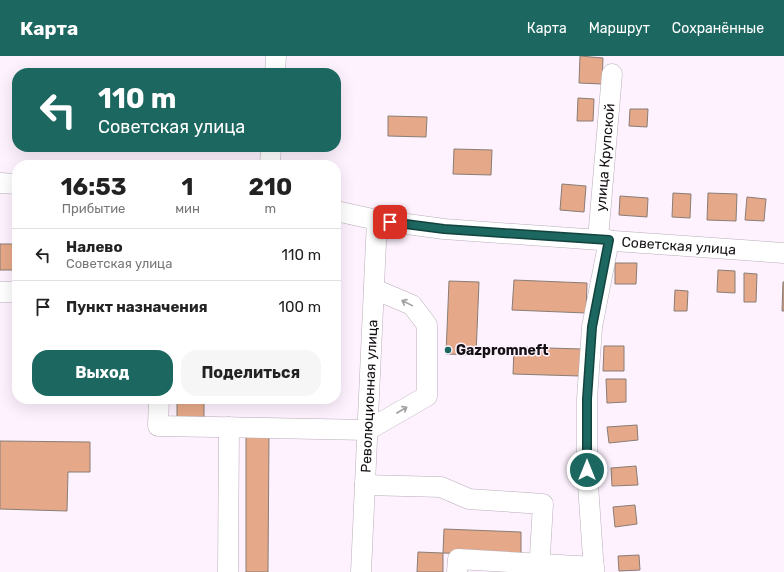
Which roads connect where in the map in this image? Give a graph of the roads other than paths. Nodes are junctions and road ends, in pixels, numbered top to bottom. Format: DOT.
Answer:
graph roads {
  1 [pos="276,56"];
  2 [pos="275,68"];
  3 [pos="612,74"];
  4 [pos="0,183"];
  5 [pos="12,184"];
  6 [pos="341,212"];
  7 [pos="377,220"];
  8 [pos="603,240"];
  9 [pos="784,253"];
  10 [pos="374,289"];
  11 [pos="0,292"];
  12 [pos="12,292"];
  13 [pos="159,404"];
  14 [pos="229,427"];
  15 [pos="368,430"];
  16 [pos="365,485"];
  17 [pos="539,568"];
  18 [pos="594,570"];
  19 [pos="228,572"];
  20 [pos="360,572"];
  21 [pos="457,572"];
  1 -- 2 [label="street"];
  3 -- 8 [label="street, улица Крупской"];
  4 -- 5 [label="street"];
  6 -- 7 [label="street, Советская улица"];
  7 -- 8 [label="street, Советская улица"];
  7 -- 10 [label="street, Революционная улица"];
  8 -- 9 [label="street, Советская улица"];
  8 -- 18 [label="street, улица Крупской"];
  10 -- 15 [label="street, Революционная улица"];
  15 -- 10 [label="street, one-way"];
  11 -- 12 [label="street"];
  13 -- 14 [label="street"];
  14 -- 15 [label="street"];
  14 -- 19 [label="street"];
  15 -- 16 [label="street, Революционная улица"];
  16 -- 17 [label="street"];
  16 -- 20 [label="street, Революционная улица"];
  17 -- 18 [label="street"];
  17 -- 21 [label="street"];
}
